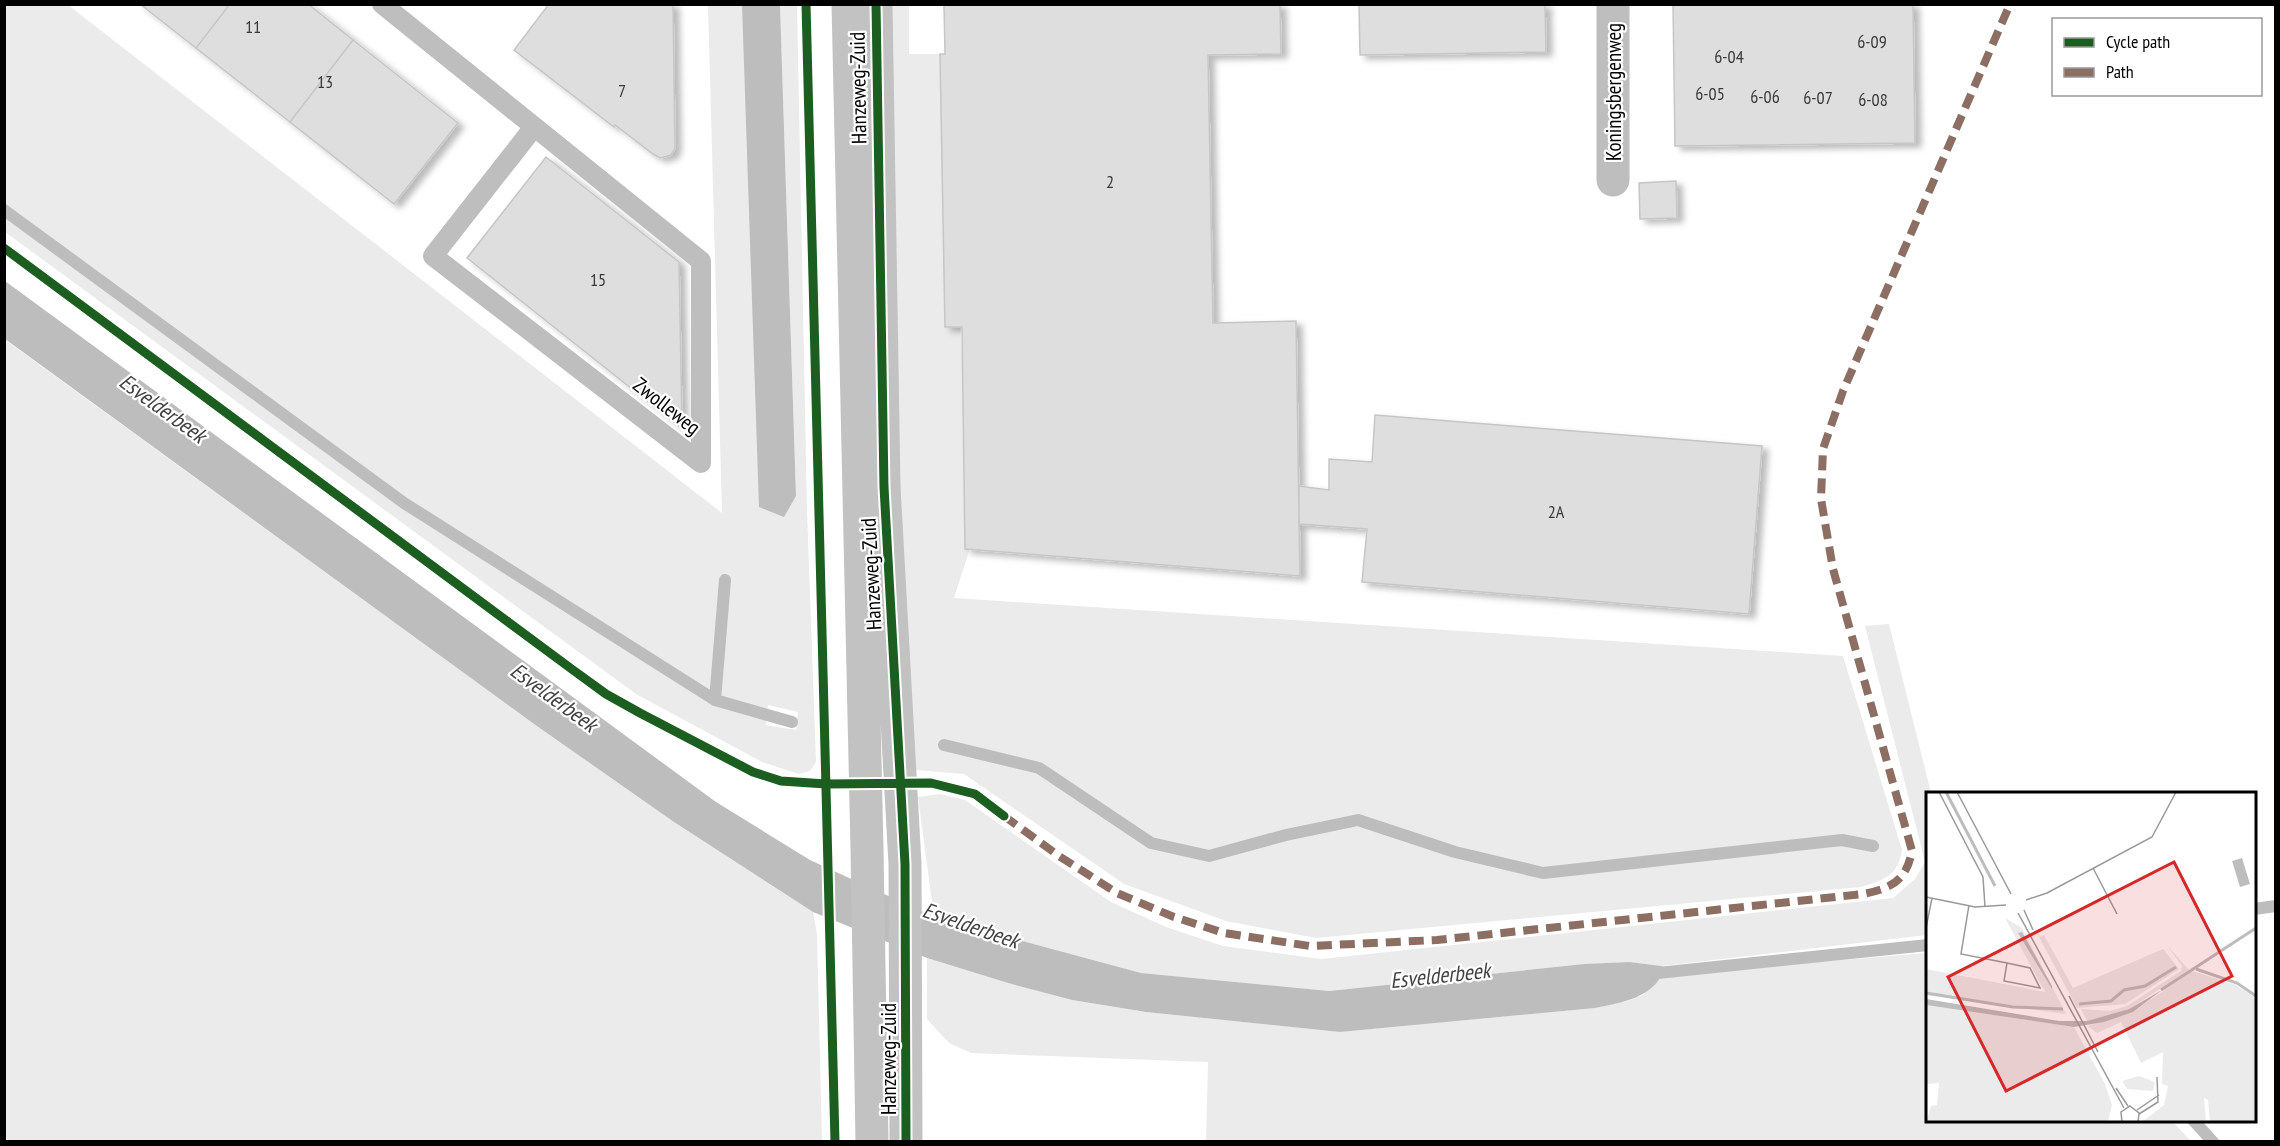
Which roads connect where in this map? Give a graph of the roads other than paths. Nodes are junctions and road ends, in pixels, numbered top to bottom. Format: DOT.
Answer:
graph roads {
  1 [pos="382,4"];
  2 [pos="848,4"];
  3 [pos="876,4"];
  4 [pos="1613,4"];
  5 [pos="534,127"];
  6 [pos="1613,180"];
  7 [pos="872,1142"];
  8 [pos="906,1142"];
  1 -- 5 [label="lane, Zwolleweg"];
  2 -- 7 [label="street, Hanzeweg-Zuid"];
  3 -- 8 [label="street, Hanzeweg-Zuid"];
  4 -- 6 [label="street, Koningsbergenweg"];
  5 -- 5 [label="lane, Zwolleweg"];
}
